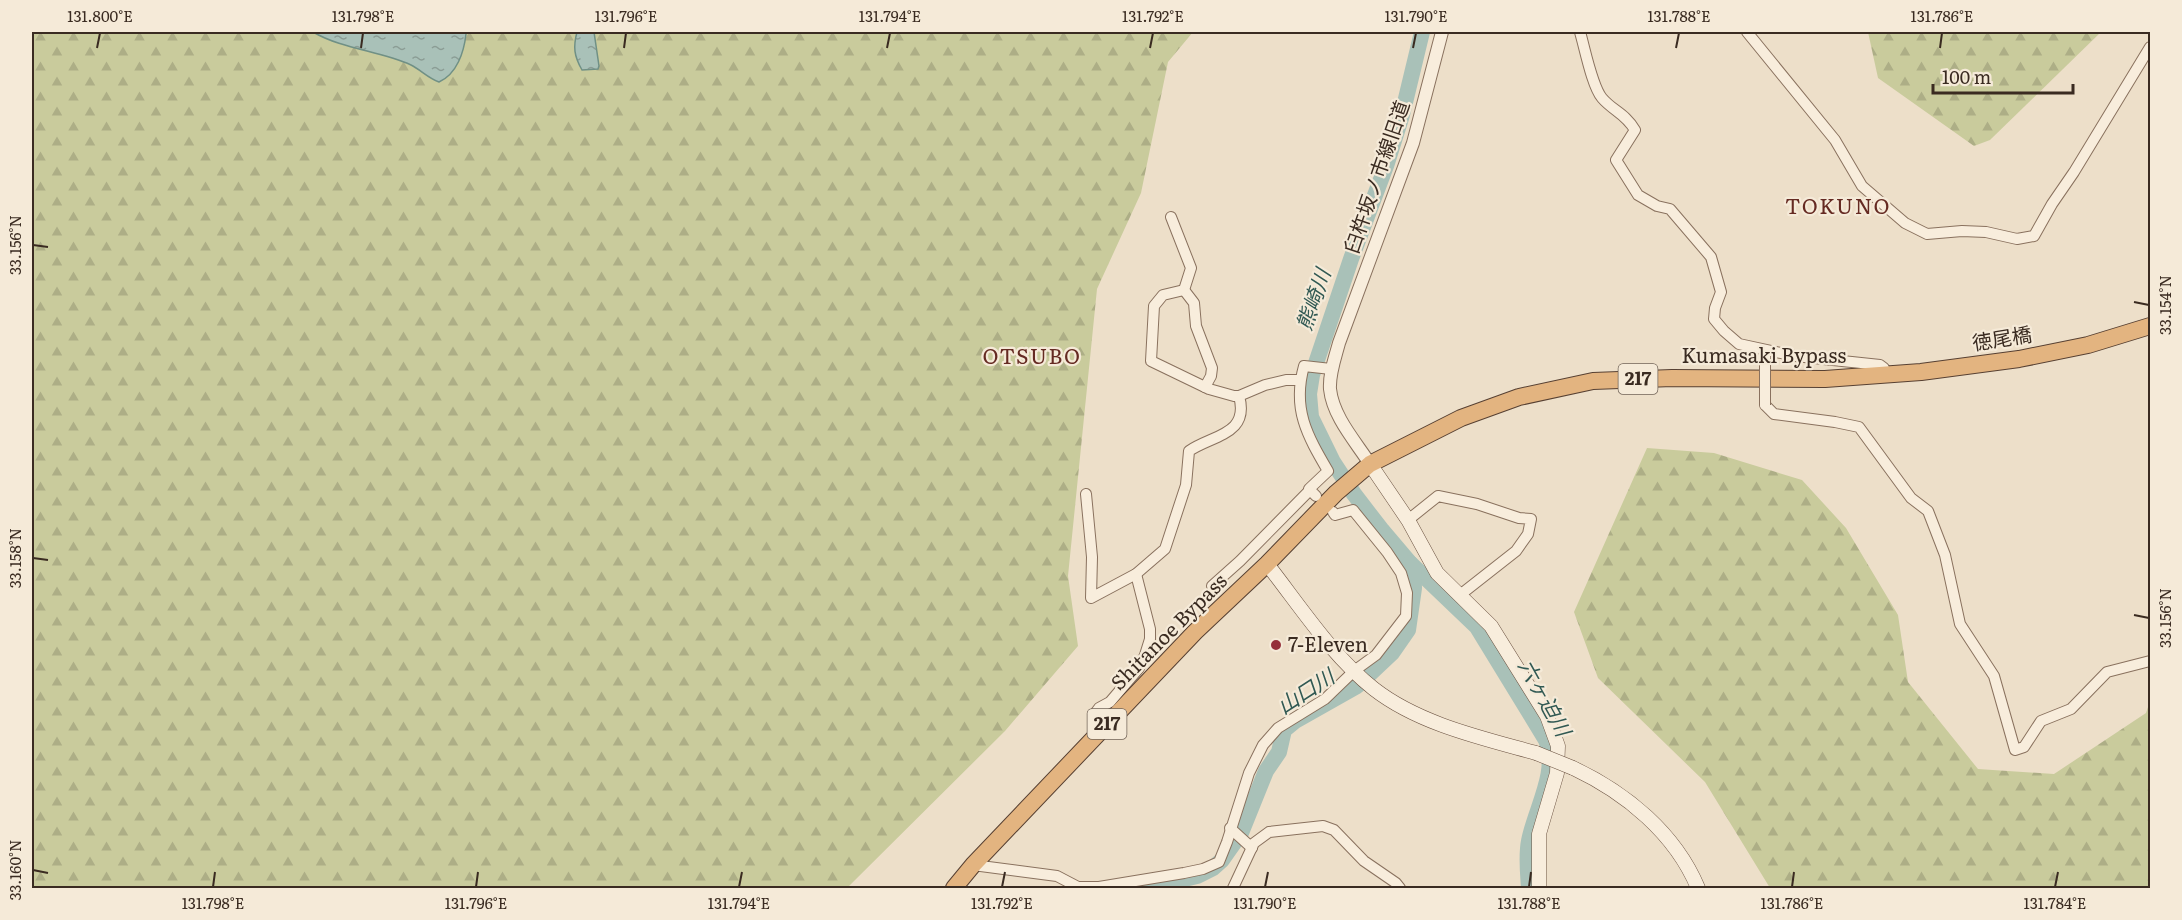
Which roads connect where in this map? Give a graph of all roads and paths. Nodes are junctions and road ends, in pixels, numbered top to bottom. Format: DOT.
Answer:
graph roads {
  1 [pos="1442,32"];
  2 [pos="1580,32"];
  3 [pos="1747,32"];
  4 [pos="2151,47"];
  5 [pos="1171,217"];
  6 [pos="1184,290"];
  7 [pos="2151,326"];
  8 [pos="1766,353"];
  9 [pos="1329,369"];
  10 [pos="1921,372"];
  11 [pos="1885,375"];
  12 [pos="1300,380"];
  13 [pos="1205,387"];
  14 [pos="1239,396"];
  15 [pos="1370,464"];
  16 [pos="1086,494"];
  17 [pos="1333,512"];
  18 [pos="1408,520"];
  19 [pos="1279,522"];
  20 [pos="1294,536"];
  21 [pos="1240,561"];
  22 [pos="1267,564"];
  23 [pos="1136,574"];
  24 [pos="1254,576"];
  25 [pos="1212,586"];
  26 [pos="1460,595"];
  27 [pos="2151,661"];
  28 [pos="1356,673"];
  29 [pos="1106,726"];
  30 [pos="1232,829"];
  31 [pos="1250,847"];
  32 [pos="973,865"];
  33 [pos="954,888"];
  34 [pos="1233,888"];
  35 [pos="1400,888"];
  36 [pos="1539,888"];
  37 [pos="1698,888"];
  1 -- 9 [label="street, 臼杵坂ノ市線旧道"];
  2 -- 8 [label="street"];
  3 -- 4 [label="street"];
  5 -- 6 [label="street"];
  6 -- 13 [label="street"];
  6 -- 13 [label="street"];
  7 -- 10 [label="highway, 徳尾橋 / 217"];
  8 -- 11 [label="street"];
  8 -- 27 [label="street, bridge"];
  9 -- 12 [label="street"];
  9 -- 15 [label="street, 臼杵坂ノ市線旧道"];
  10 -- 11 [label="highway, Kumasaki Bypass / 217"];
  11 -- 15 [label="highway, Kumasaki Bypass / 217"];
  12 -- 14 [label="street"];
  12 -- 19 [label="street"];
  13 -- 14 [label="street"];
  14 -- 23 [label="street"];
  15 -- 18 [label="main road"];
  15 -- 20 [label="highway, Shitanoe Bypass / 217"];
  16 -- 23 [label="street"];
  17 -- 28 [label="street"];
  18 -- 26 [label="main road"];
  18 -- 26 [label="street"];
  19 -- 20 [label="street"];
  19 -- 21 [label="street"];
  20 -- 22 [label="highway, Shitanoe Bypass / 217"];
  21 -- 24 [label="street"];
  21 -- 25 [label="street"];
  22 -- 24 [label="highway, Shitanoe Bypass / 217"];
  22 -- 28 [label="main road"];
  23 -- 29 [label="street"];
  24 -- 29 [label="highway, Shitanoe Bypass / 217"];
  26 -- 36 [label="main road"];
  28 -- 30 [label="street"];
  28 -- 37 [label="main road, bridge"];
  29 -- 32 [label="highway, Shitanoe Bypass / 217"];
  30 -- 31 [label="street"];
  30 -- 32 [label="street"];
  31 -- 34 [label="street"];
  31 -- 35 [label="street"];
  32 -- 33 [label="highway, Shitanoe Bypass / 217"];
}
